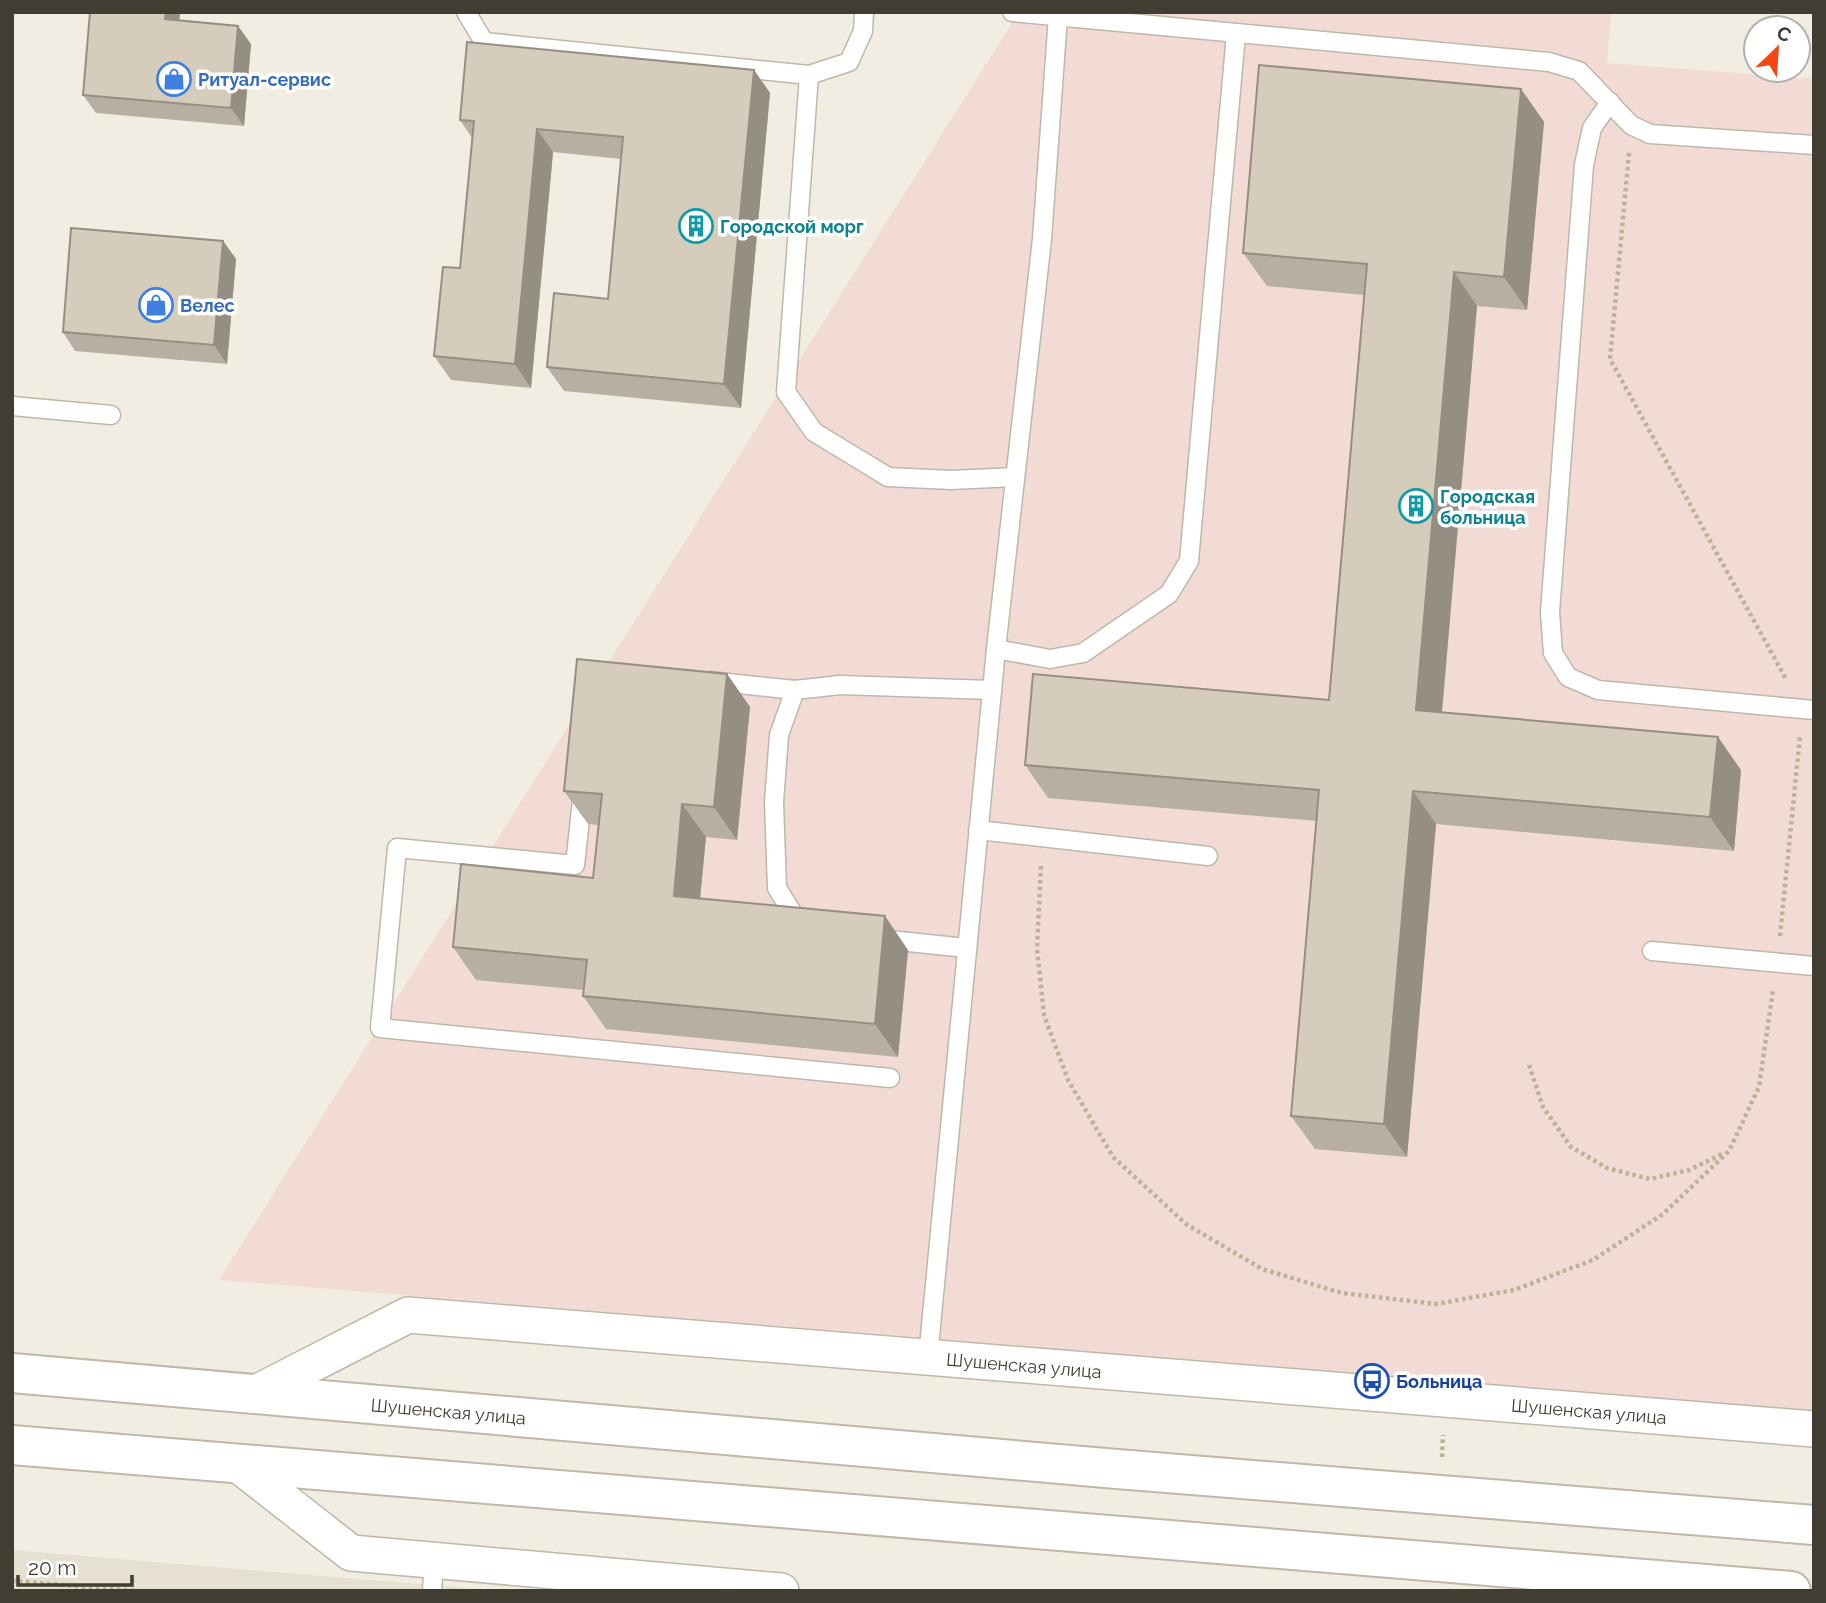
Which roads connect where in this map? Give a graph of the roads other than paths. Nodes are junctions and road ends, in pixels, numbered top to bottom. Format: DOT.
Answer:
graph roads {
  1 [pos="466,12"];
  2 [pos="864,12"];
  3 [pos="1012,12"];
  4 [pos="1058,16"];
  5 [pos="1236,34"];
  6 [pos="809,75"];
  7 [pos="1609,102"];
  8 [pos="1814,145"];
  9 [pos="12,406"];
  10 [pos="111,415"];
  11 [pos="1015,477"];
  12 [pos="996,649"];
  13 [pos="688,679"];
  14 [pos="795,690"];
  15 [pos="992,690"];
  16 [pos="1808,709"];
  17 [pos="584,774"];
  18 [pos="978,830"];
  19 [pos="1208,856"];
  20 [pos="820,926"];
  21 [pos="859,937"];
  22 [pos="966,947"];
  23 [pos="1652,951"];
  24 [pos="1814,966"];
  25 [pos="890,1079"];
  26 [pos="928,1357"];
  27 [pos="12,1373"];
  28 [pos="254,1394"];
  29 [pos="1814,1429"];
  30 [pos="12,1445"];
  31 [pos="236,1463"];
  32 [pos="1814,1525"];
  33 [pos="433,1575"];
  34 [pos="706,1588"];
  35 [pos="781,1591"];
  36 [pos="1791,1591"];
  1 -- 6 [label="lane"];
  2 -- 6 [label="lane"];
  3 -- 4 [label="lane"];
  4 -- 5 [label="lane"];
  4 -- 11 [label="lane"];
  5 -- 7 [label="lane"];
  5 -- 12 [label="lane"];
  6 -- 11 [label="lane"];
  7 -- 8 [label="lane"];
  7 -- 16 [label="lane"];
  9 -- 10 [label="lane"];
  11 -- 12 [label="lane"];
  12 -- 15 [label="lane"];
  13 -- 14 [label="lane"];
  14 -- 15 [label="lane"];
  14 -- 20 [label="lane"];
  15 -- 18 [label="lane"];
  17 -- 25 [label="lane"];
  18 -- 19 [label="lane"];
  18 -- 22 [label="lane"];
  21 -- 22 [label="lane"];
  22 -- 26 [label="lane"];
  23 -- 24 [label="lane"];
  26 -- 28 [label="street, Шушенская улица"];
  26 -- 29 [label="street, Шушенская улица"];
  27 -- 28 [label="street, Шушенская улица"];
  28 -- 32 [label="street, Шушенская улица"];
  30 -- 31 [label="street"];
  31 -- 33 [label="street"];
  31 -- 36 [label="street"];
  33 -- 34 [label="street"];
  34 -- 35 [label="street"];
}
